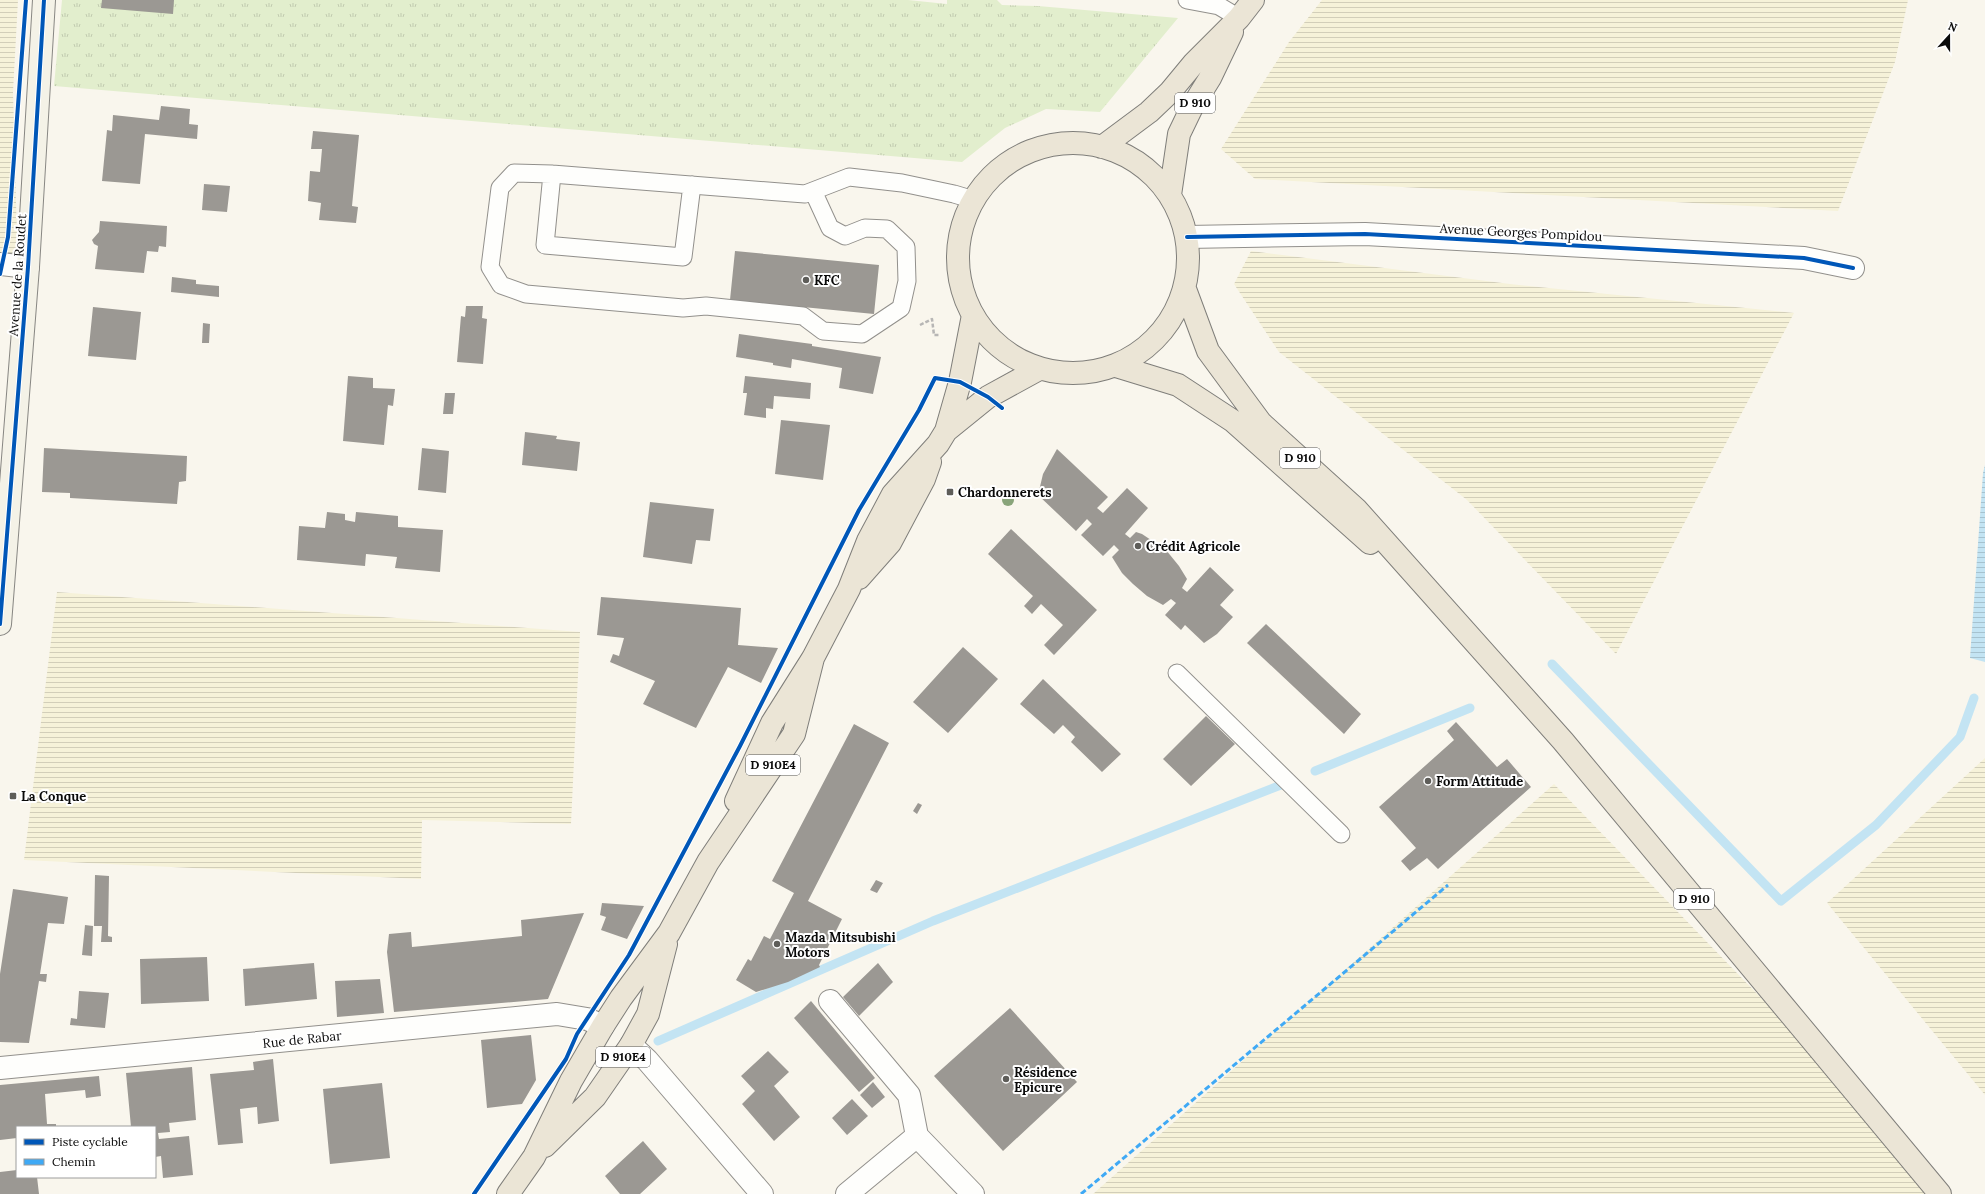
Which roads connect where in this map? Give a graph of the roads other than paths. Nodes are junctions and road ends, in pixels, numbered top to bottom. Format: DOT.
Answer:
graph roads {
  1 [pos="44,0"];
  2 [pos="1187,0"];
  3 [pos="1253,0"];
  4 [pos="1239,18"];
  5 [pos="1102,147"];
  6 [pos="552,174"];
  7 [pos="684,184"];
  8 [pos="813,191"];
  9 [pos="1170,195"];
  10 [pos="974,200"];
  11 [pos="1186,237"];
  12 [pos="0,264"];
  13 [pos="28,267"];
  14 [pos="1853,268"];
  15 [pos="1185,289"];
  16 [pos="973,316"];
  17 [pos="1116,366"];
  18 [pos="1039,368"];
  19 [pos="942,437"];
  20 [pos="1443,608"];
  21 [pos="0,624"];
  22 [pos="1177,674"];
  23 [pos="1341,834"];
  24 [pos="669,933"];
  25 [pos="621,998"];
  26 [pos="830,1001"];
  27 [pos="648,1014"];
  28 [pos="603,1026"];
  29 [pos="631,1045"];
  30 [pos="589,1052"];
  31 [pos="0,1068"];
  32 [pos="616,1068"];
  33 [pos="916,1136"];
  34 [pos="534,1157"];
  35 [pos="508,1194"];
  36 [pos="762,1194"];
  37 [pos="847,1194"];
  38 [pos="973,1194"];
  39 [pos="1940,1194"];
  1 -- 13 [label="street, Avenue de la Roudet"];
  2 -- 4 [label="lane"];
  3 -- 4 [label="main road, D 910"];
  4 -- 5 [label="main road, D 910"];
  4 -- 9 [label="main road, D 910"];
  5 -- 9 [label="main road"];
  5 -- 10 [label="main road"];
  6 -- 7 [label="lane"];
  6 -- 7 [label="lane"];
  6 -- 8 [label="lane"];
  7 -- 8 [label="lane"];
  8 -- 10 [label="lane"];
  9 -- 11 [label="main road"];
  10 -- 16 [label="main road"];
  11 -- 14 [label="street, Avenue Georges Pompidou"];
  11 -- 15 [label="main road"];
  12 -- 13 [label="street"];
  13 -- 21 [label="street, Avenue de la Roudet"];
  15 -- 17 [label="main road"];
  15 -- 20 [label="main road, D 910"];
  16 -- 18 [label="main road"];
  16 -- 19 [label="main road, D 910E4"];
  17 -- 18 [label="main road"];
  17 -- 20 [label="main road, D 910"];
  18 -- 19 [label="main road"];
  19 -- 24 [label="main road, D 910E4"];
  20 -- 39 [label="main road, D 910"];
  22 -- 23 [label="lane"];
  24 -- 25 [label="main road, D 910E4"];
  24 -- 27 [label="main road, D 910E4"];
  25 -- 27 [label="main road"];
  25 -- 28 [label="main road, D 910E4"];
  26 -- 33 [label="street"];
  27 -- 29 [label="main road, D 910E4"];
  28 -- 30 [label="main road, D 910E4"];
  28 -- 31 [label="street, Rue de Rabar"];
  29 -- 32 [label="main road, D 910E4"];
  29 -- 36 [label="street"];
  30 -- 32 [label="main road, D 910E4"];
  30 -- 34 [label="main road, D 910E4"];
  32 -- 34 [label="main road, D 910E4"];
  33 -- 37 [label="street"];
  33 -- 38 [label="street"];
  34 -- 35 [label="main road, D 910E4"];
}
